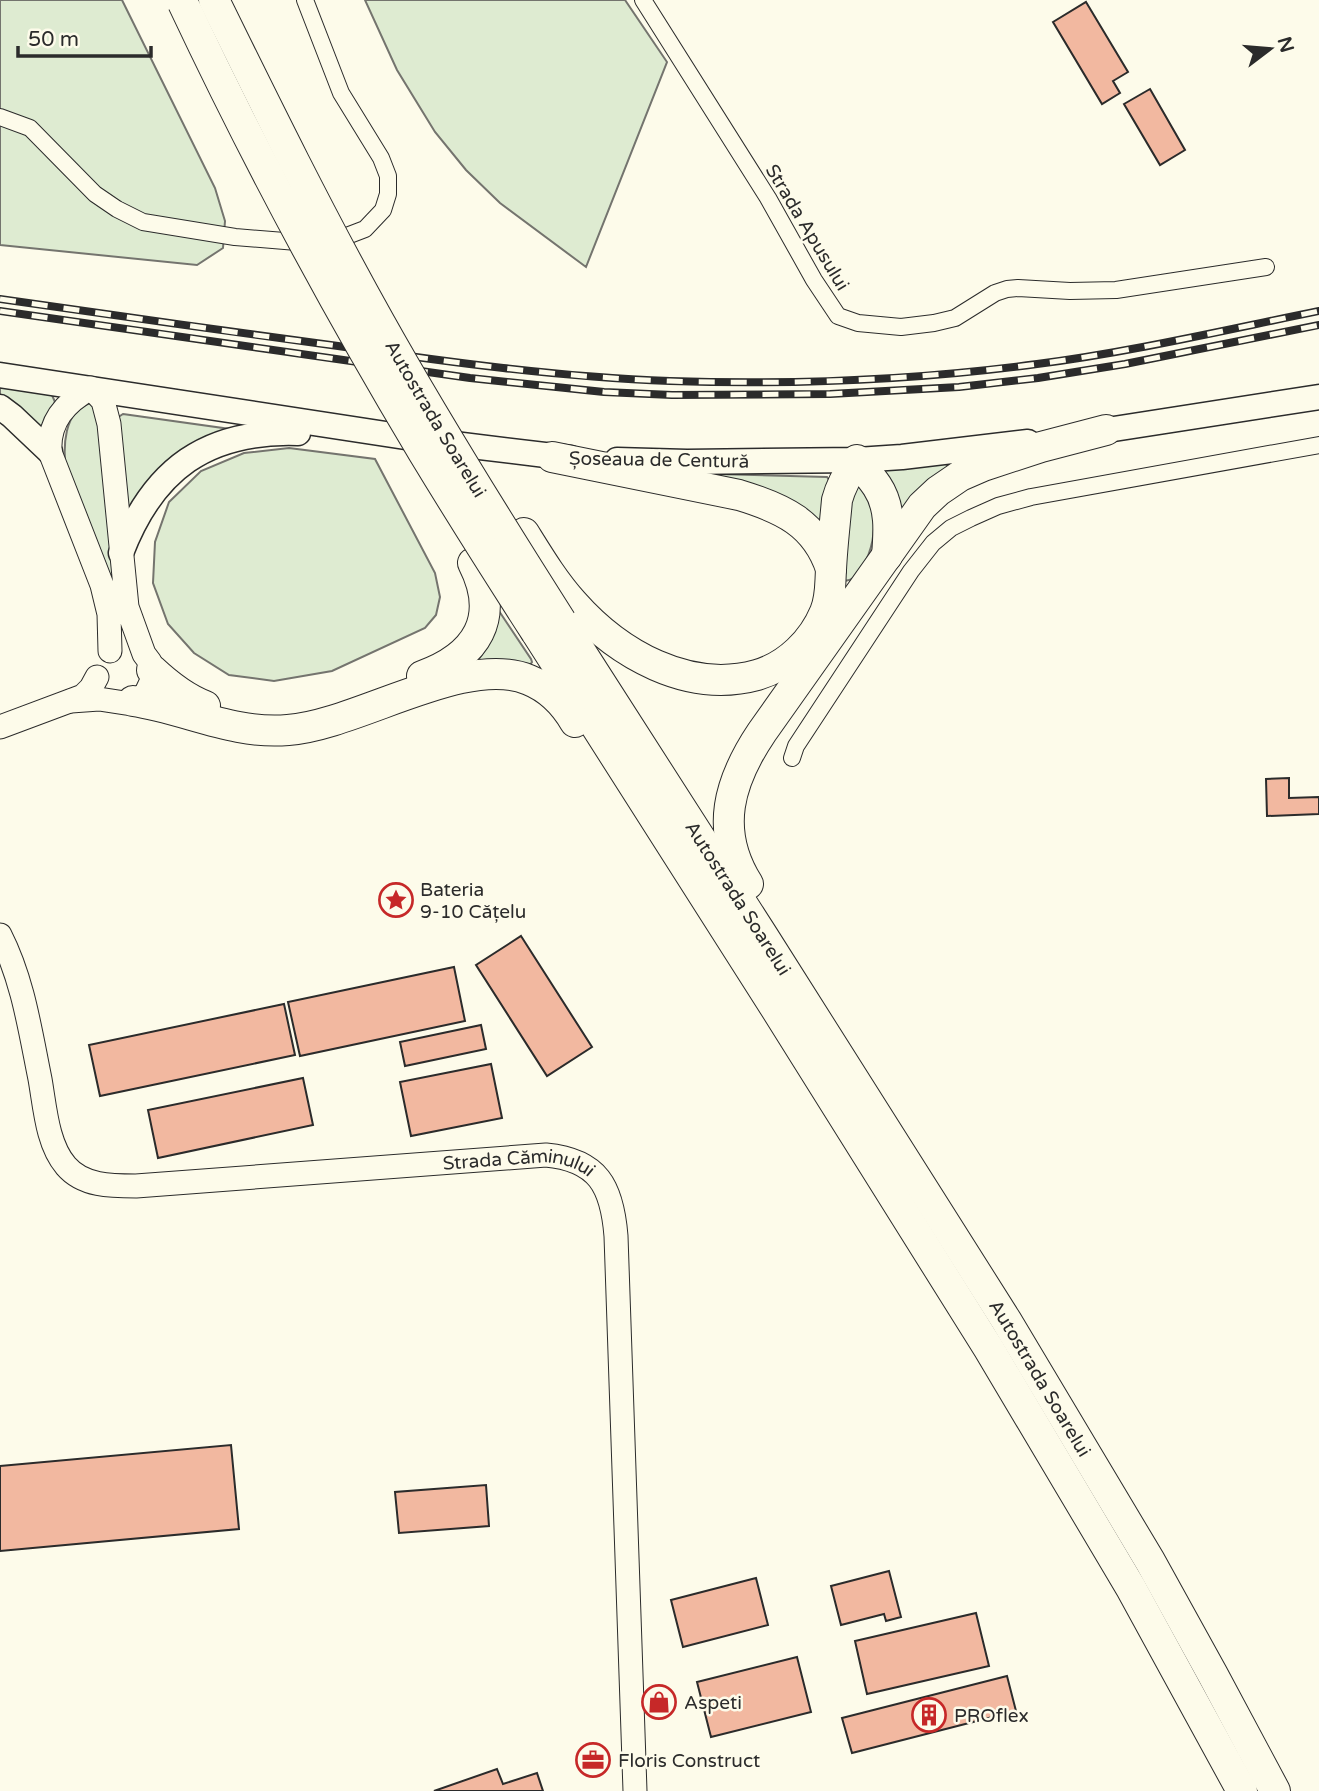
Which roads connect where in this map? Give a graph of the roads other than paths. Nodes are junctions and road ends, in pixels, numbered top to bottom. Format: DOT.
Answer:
graph roads {
  1 [pos="214,0"];
  2 [pos="230,0"];
  3 [pos="306,0"];
  4 [pos="643,0"];
  5 [pos="183,1"];
  6 [pos="0,117"];
  7 [pos="1266,267"];
  8 [pos="0,375"];
  9 [pos="91,388"];
  10 [pos="1319,397"];
  11 [pos="0,407"];
  12 [pos="1106,430"];
  13 [pos="369,431"];
  14 [pos="1319,445"];
  15 [pos="50,452"];
  16 [pos="552,457"];
  17 [pos="856,460"];
  18 [pos="121,553"];
  19 [pos="887,556"];
  20 [pos="831,569"];
  21 [pos="855,599"];
  22 [pos="880,618"];
  23 [pos="560,623"];
  24 [pos="110,651"];
  25 [pos="148,662"];
  26 [pos="97,677"];
  27 [pos="71,701"];
  28 [pos="125,702"];
  29 [pos="0,727"];
  30 [pos="792,758"];
  31 [pos="0,935"];
  32 [pos="989,1349"];
  33 [pos="1060,1410"];
  34 [pos="635,1791"];
  35 [pos="1242,1791"];
  36 [pos="1275,1791"];
  1 -- 23 [label="highway, Autostrada Soarelui, bridge"];
  2 -- 23 [label="highway"];
  3 -- 6 [label="street"];
  4 -- 7 [label="street, Strada Apusului"];
  5 -- 23 [label="highway, Autostrada Soarelui, bridge"];
  5 -- 25 [label="highway, bridge"];
  8 -- 9 [label="main road, Șoseaua de Centură"];
  9 -- 13 [label="main road, Șoseaua de Centură"];
  9 -- 15 [label="street"];
  9 -- 18 [label="street"];
  10 -- 12 [label="main road, Șoseaua de Centură"];
  11 -- 15 [label="main road"];
  12 -- 17 [label="main road, Șoseaua de Centură"];
  12 -- 19 [label="highway"];
  13 -- 16 [label="main road, Șoseaua de Centură"];
  13 -- 18 [label="main road"];
  14 -- 22 [label="street"];
  15 -- 24 [label="street"];
  16 -- 17 [label="main road, Șoseaua de Centură"];
  16 -- 20 [label="highway"];
  17 -- 19 [label="highway"];
  17 -- 20 [label="highway"];
  18 -- 25 [label="street"];
  19 -- 21 [label="highway"];
  20 -- 23 [label="highway"];
  21 -- 22 [label="street"];
  21 -- 33 [label="highway"];
  22 -- 30 [label="street"];
  23 -- 32 [label="highway, Autostrada Soarelui"];
  23 -- 33 [label="highway, Autostrada Soarelui"];
  24 -- 25 [label="street"];
  24 -- 26 [label="street"];
  25 -- 28 [label="street"];
  26 -- 27 [label="street"];
  26 -- 28 [label="street"];
  27 -- 28 [label="street"];
  27 -- 29 [label="street"];
  28 -- 32 [label="highway"];
  31 -- 34 [label="street, Strada Căminului"];
  32 -- 35 [label="highway, Autostrada Soarelui"];
  33 -- 36 [label="highway, Autostrada Soarelui"];
}
